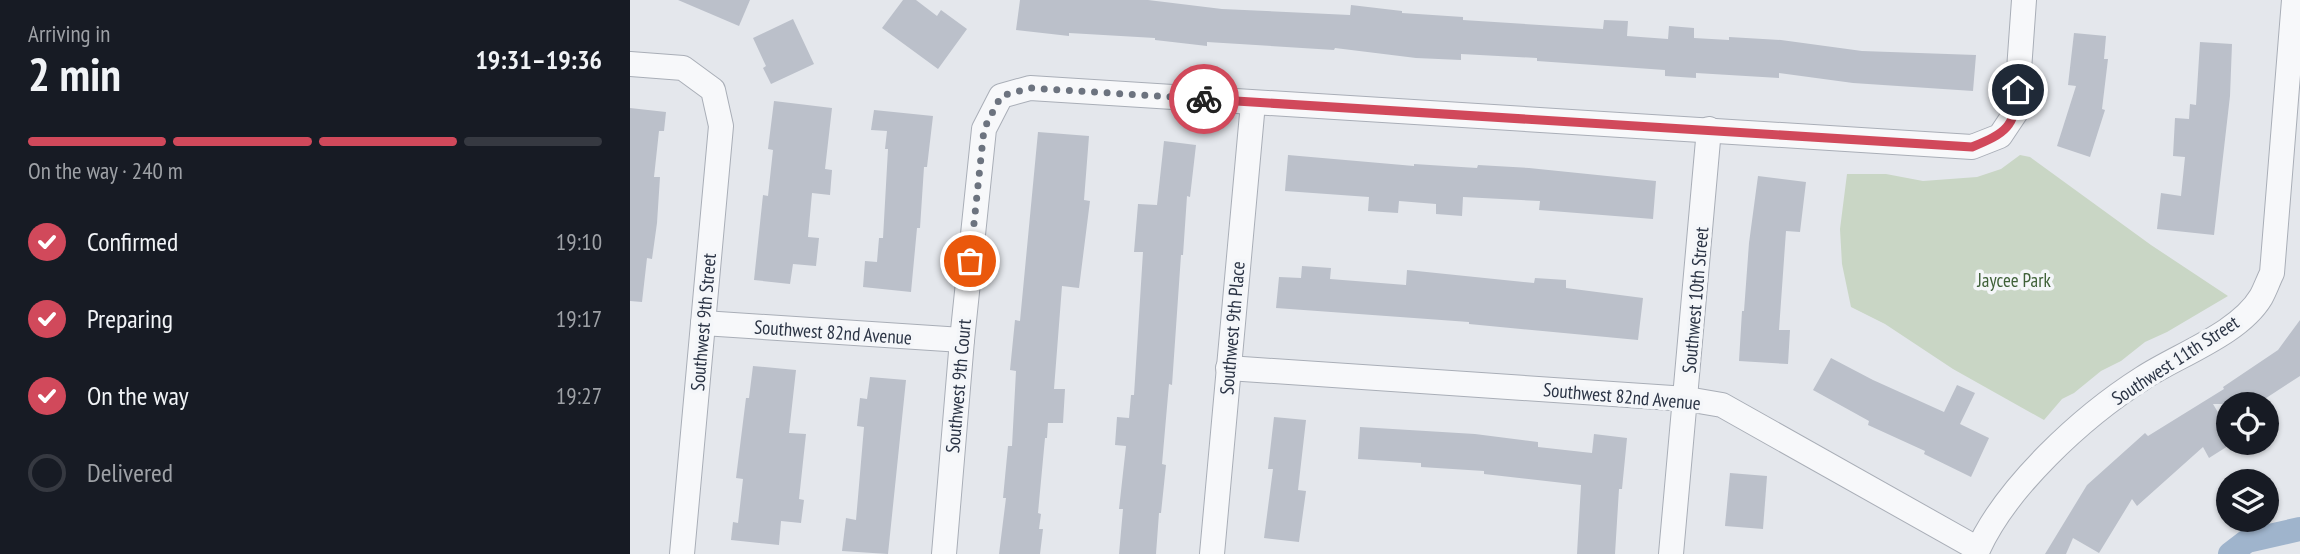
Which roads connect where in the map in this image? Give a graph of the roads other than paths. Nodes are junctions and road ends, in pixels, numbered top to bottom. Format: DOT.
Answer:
graph roads {
  1 [pos="2024,0"];
  2 [pos="2294,0"];
  3 [pos="630,64"];
  4 [pos="1253,103"];
  5 [pos="1709,130"];
  6 [pos="703,323"];
  7 [pos="962,340"];
  8 [pos="1228,368"];
  9 [pos="1687,398"];
  10 [pos="1977,551"];
  11 [pos="682,554"];
  12 [pos="943,554"];
  13 [pos="1212,554"];
  14 [pos="1671,554"];
  1 -- 5 [label="street"];
  2 -- 10 [label="street, Southwest 11th Street"];
  3 -- 6 [label="street, Southwest 9th Street"];
  4 -- 5 [label="street"];
  4 -- 7 [label="street, Southwest 9th Court"];
  4 -- 8 [label="street, Southwest 9th Place"];
  5 -- 9 [label="street, Southwest 10th Street"];
  6 -- 7 [label="street, Southwest 82nd Avenue"];
  6 -- 11 [label="street, Southwest 9th Street"];
  7 -- 12 [label="street, Southwest 9th Court"];
  8 -- 9 [label="street, Southwest 82nd Avenue"];
  8 -- 13 [label="street, Southwest 9th Place"];
  9 -- 10 [label="street, Southwest 82nd Avenue"];
  9 -- 14 [label="street, Southwest 10th Street"];
}
